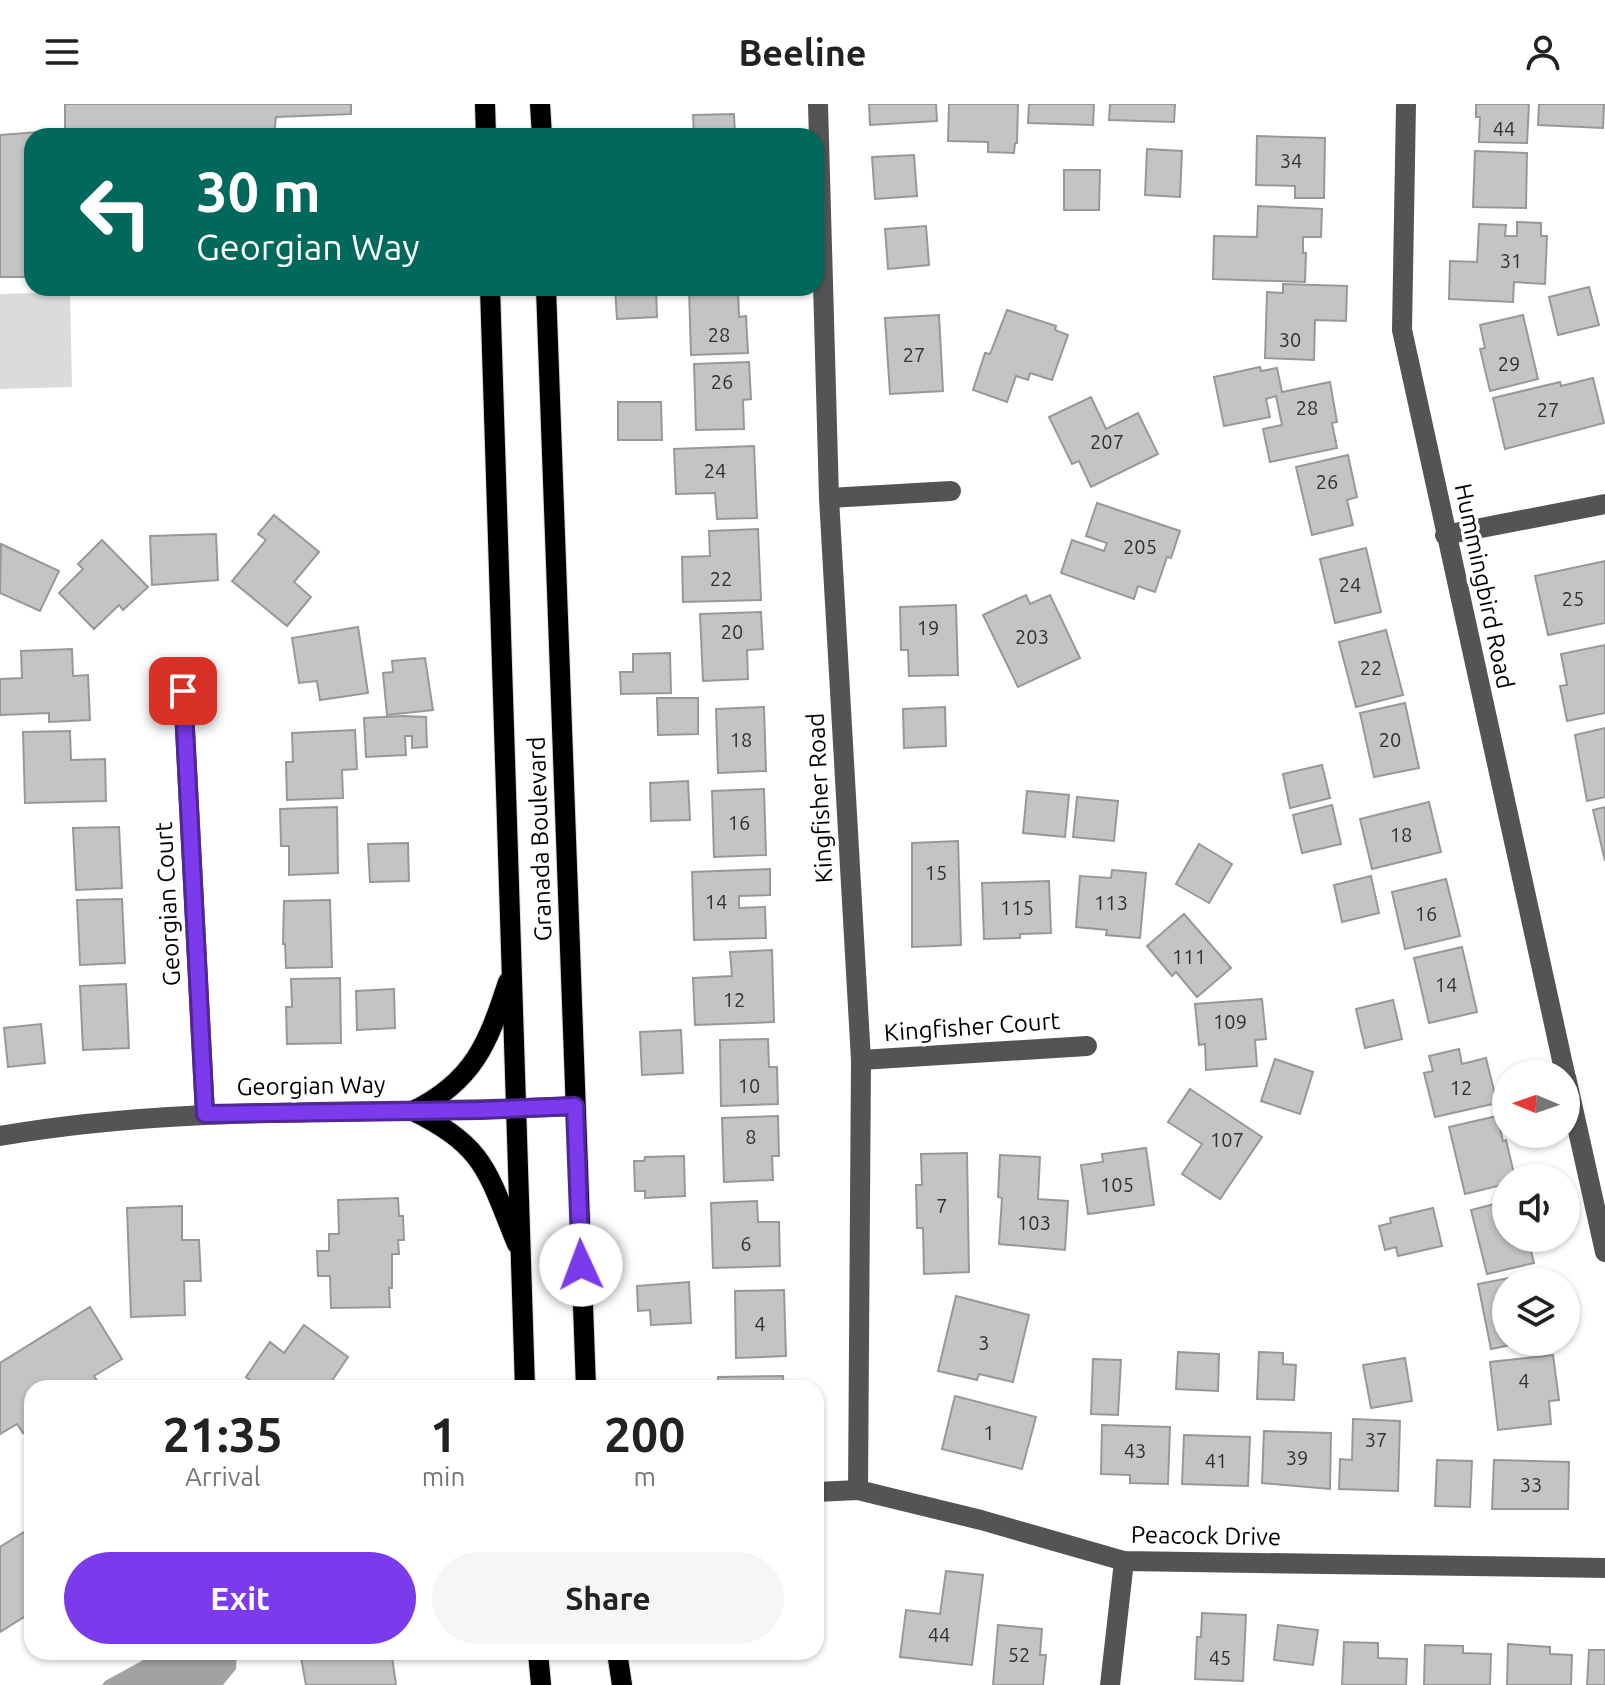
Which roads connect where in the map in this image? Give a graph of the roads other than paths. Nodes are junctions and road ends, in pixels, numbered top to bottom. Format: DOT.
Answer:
graph roads {
  1 [pos="485,104"];
  2 [pos="540,104"];
  3 [pos="818,104"];
  4 [pos="1406,104"];
  5 [pos="486,128"];
  6 [pos="542,128"];
  7 [pos="819,128"];
  8 [pos="490,296"];
  9 [pos="546,296"];
  10 [pos="823,296"];
  11 [pos="951,491"];
  12 [pos="829,498"];
  13 [pos="1605,504"];
  14 [pos="1445,535"];
  15 [pos="183,691"];
  16 [pos="512,970"];
  17 [pos="1087,1046"];
  18 [pos="861,1060"];
  19 [pos="1562,1060"];
  20 [pos="575,1106"];
  21 [pos="517,1109"];
  22 [pos="413,1111"];
  23 [pos="205,1114"];
  24 [pos="0,1136"];
  25 [pos="1580,1139"];
  26 [pos="1605,1252"];
  27 [pos="521,1255"];
  28 [pos="525,1380"];
  29 [pos="586,1380"];
  30 [pos="858,1490"];
  31 [pos="824,1492"];
  32 [pos="1124,1561"];
  33 [pos="1605,1568"];
  34 [pos="539,1660"];
  35 [pos="618,1660"];
  36 [pos="541,1685"];
  37 [pos="622,1685"];
  38 [pos="1110,1685"];
  1 -- 5 [label="main road"];
  2 -- 6 [label="main road"];
  3 -- 7 [label="street, Kingfisher Road"];
  4 -- 14 [label="street, Hummingbird Road"];
  8 -- 16 [label="main road, Granada Boulevard"];
  9 -- 20 [label="main road, Granada Boulevard"];
  10 -- 12 [label="street, Kingfisher Road"];
  11 -- 12 [label="street"];
  12 -- 18 [label="street, Kingfisher Road"];
  13 -- 14 [label="street"];
  14 -- 19 [label="street, Hummingbird Road"];
  15 -- 23 [label="street, Georgian Court"];
  16 -- 21 [label="main road, Granada Boulevard"];
  16 -- 22 [label="main road"];
  17 -- 18 [label="street, Kingfisher Court"];
  18 -- 30 [label="street, Kingfisher Road"];
  20 -- 21 [label="street, Georgian Way"];
  20 -- 29 [label="main road, Granada Boulevard"];
  21 -- 22 [label="street, Georgian Way"];
  21 -- 27 [label="main road, Granada Boulevard"];
  22 -- 23 [label="street, Georgian Way"];
  22 -- 27 [label="main road"];
  23 -- 24 [label="street, Georgian Way"];
  25 -- 26 [label="street, Hummingbird Road"];
  27 -- 28 [label="main road, Granada Boulevard"];
  30 -- 31 [label="street, Peacock Drive"];
  30 -- 32 [label="street, Peacock Drive"];
  32 -- 33 [label="street, Peacock Drive"];
  32 -- 38 [label="street"];
  34 -- 36 [label="main road"];
  35 -- 37 [label="main road"];
}
